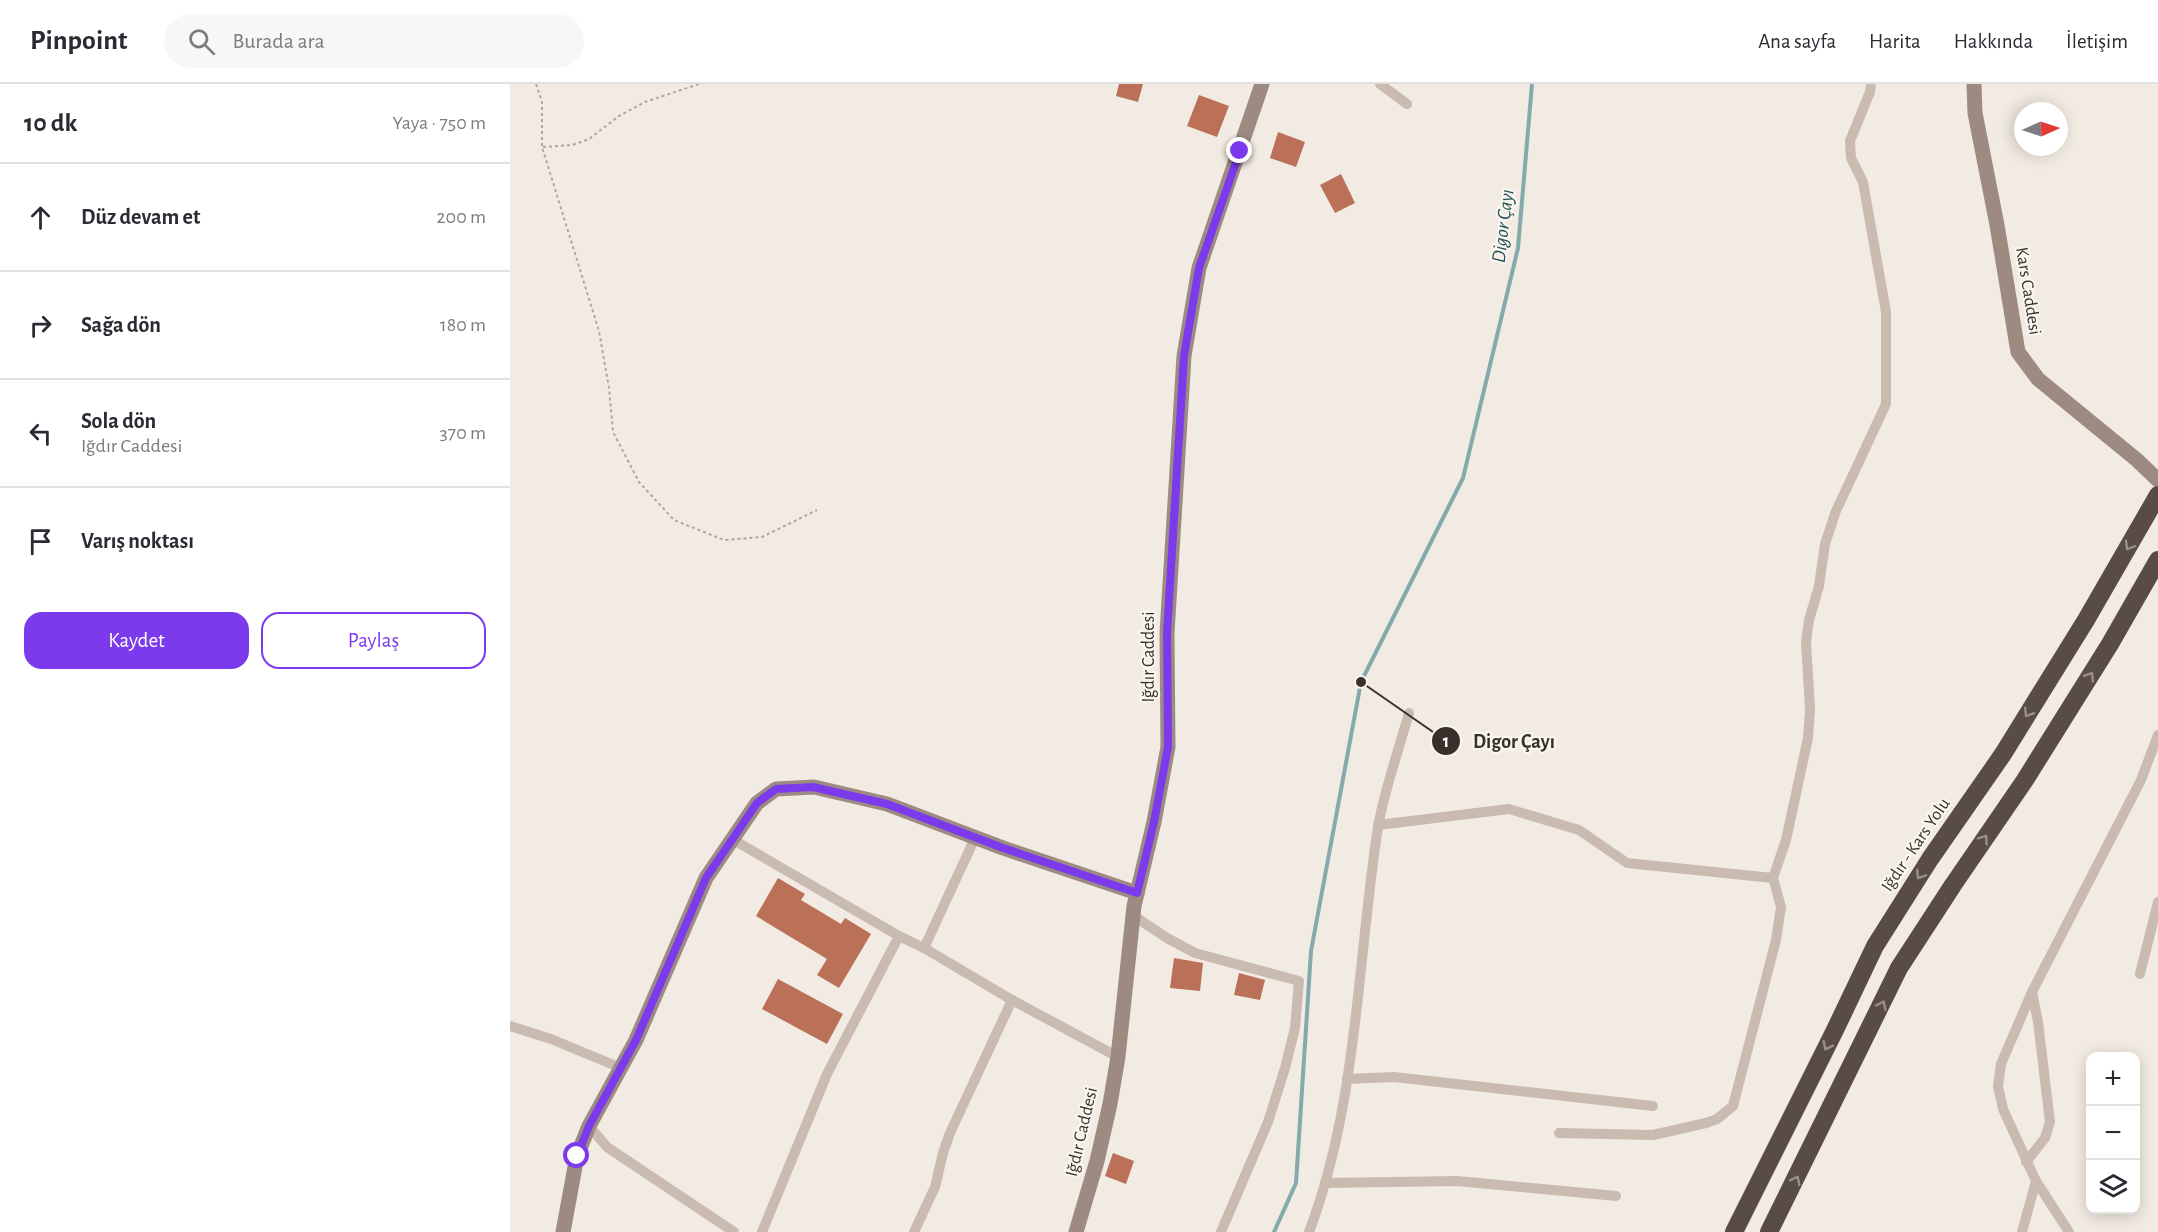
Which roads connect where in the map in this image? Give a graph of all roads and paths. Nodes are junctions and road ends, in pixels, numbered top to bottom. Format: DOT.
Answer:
graph roads {
  1 [pos="536,84"];
  2 [pos="699,84"];
  3 [pos="1262,84"];
  4 [pos="1380,84"];
  5 [pos="1871,84"];
  6 [pos="1974,84"];
  7 [pos="1407,104"];
  8 [pos="543,147"];
  9 [pos="2158,493"];
  10 [pos="817,510"];
  11 [pos="2158,560"];
  12 [pos="1409,713"];
  13 [pos="2158,735"];
  14 [pos="1378,825"];
  15 [pos="975,838"];
  16 [pos="732,839"];
  17 [pos="1773,878"];
  18 [pos="1137,893"];
  19 [pos="2158,902"];
  20 [pos="1134,916"];
  21 [pos="898,936"];
  22 [pos="924,948"];
  23 [pos="2140,974"];
  24 [pos="2032,993"];
  25 [pos="1011,1000"];
  26 [pos="510,1026"];
  27 [pos="1118,1057"];
  28 [pos="621,1068"];
  29 [pos="1347,1079"];
  30 [pos="1653,1106"];
  31 [pos="589,1126"];
  32 [pos="1560,1133"];
  33 [pos="2026,1162"];
  34 [pos="2036,1181"];
  35 [pos="1325,1184"];
  36 [pos="1616,1196"];
  37 [pos="563,1232"];
  38 [pos="734,1232"];
  39 [pos="762,1232"];
  40 [pos="914,1232"];
  41 [pos="1076,1232"];
  42 [pos="1221,1232"];
  43 [pos="1310,1232"];
  44 [pos="1734,1232"];
  45 [pos="1769,1232"];
  46 [pos="2022,1232"];
  47 [pos="2069,1232"];
  1 -- 8 [label="path"];
  2 -- 8 [label="path"];
  3 -- 18 [label="street, Iğdır Caddesi"];
  4 -- 7 [label="street"];
  5 -- 17 [label="street"];
  6 -- 9 [label="street, Kars Caddesi"];
  8 -- 10 [label="path"];
  9 -- 44 [label="highway, Iğdır - Kars Yolu, one-way"];
  45 -- 11 [label="highway, one-way"];
  12 -- 14 [label="street"];
  13 -- 24 [label="street"];
  14 -- 17 [label="street"];
  14 -- 29 [label="street"];
  15 -- 16 [label="street"];
  15 -- 18 [label="street"];
  15 -- 22 [label="street"];
  16 -- 21 [label="street"];
  16 -- 28 [label="street"];
  17 -- 32 [label="street"];
  18 -- 20 [label="street, Iğdır Caddesi"];
  19 -- 23 [label="street"];
  20 -- 27 [label="street, Iğdır Caddesi"];
  20 -- 42 [label="street"];
  21 -- 22 [label="street"];
  21 -- 39 [label="street"];
  22 -- 25 [label="street"];
  24 -- 33 [label="street"];
  24 -- 33 [label="street"];
  25 -- 27 [label="street"];
  25 -- 40 [label="street"];
  26 -- 28 [label="street"];
  27 -- 41 [label="street, Iğdır Caddesi"];
  28 -- 31 [label="street"];
  29 -- 30 [label="street"];
  29 -- 35 [label="street"];
  31 -- 37 [label="street"];
  31 -- 38 [label="street"];
  33 -- 34 [label="street"];
  34 -- 46 [label="street"];
  34 -- 47 [label="street"];
  35 -- 36 [label="street"];
  35 -- 43 [label="street"];
}
